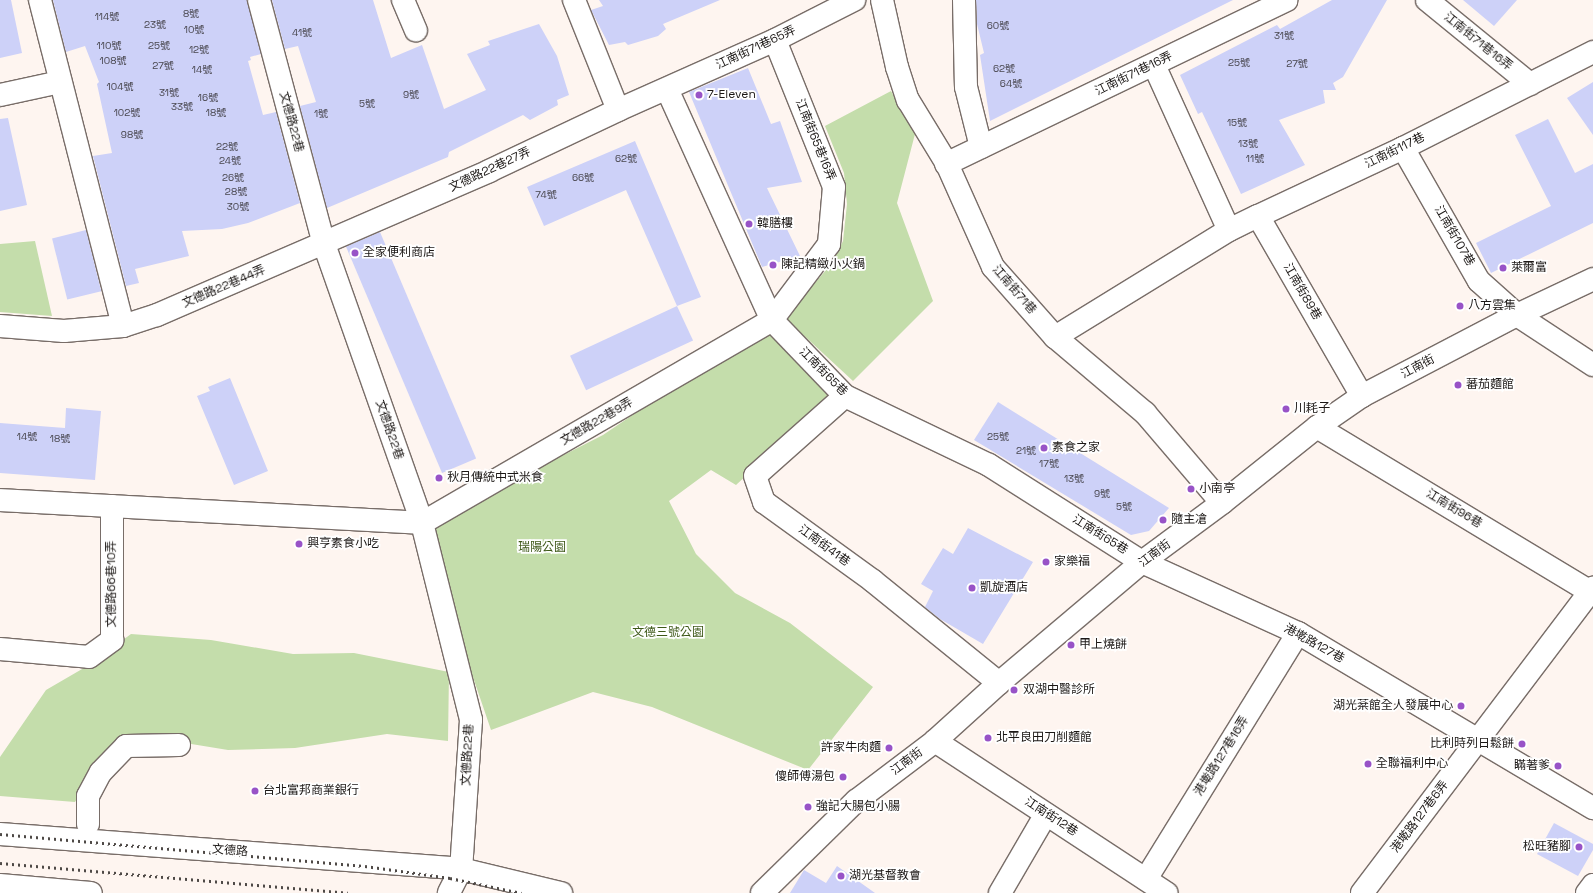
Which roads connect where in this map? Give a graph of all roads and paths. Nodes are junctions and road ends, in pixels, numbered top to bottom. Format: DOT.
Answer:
graph roads {
  1 [pos="40,0"];
  2 [pos="258,0"];
  3 [pos="403,0"];
  4 [pos="574,0"];
  5 [pos="854,0"];
  6 [pos="882,0"];
  7 [pos="964,0"];
  8 [pos="1287,0"];
  9 [pos="1427,0"];
  10 [pos="416,30"];
  11 [pos="775,40"];
  12 [pos="1593,52"];
  13 [pos="1154,65"];
  14 [pos="60,82"];
  15 [pos="1530,84"];
  16 [pos="661,92"];
  17 [pos="0,95"];
  18 [pos="618,110"];
  19 [pos="981,147"];
  20 [pos="1403,148"];
  21 [pos="946,164"];
  22 [pos="1258,216"];
  23 [pos="1229,230"];
  24 [pos="324,244"];
  25 [pos="1593,279"];
  26 [pos="1517,315"];
  27 [pos="772,320"];
  28 [pos="0,326"];
  29 [pos="123,326"];
  30 [pos="1055,337"];
  31 [pos="1593,365"];
  32 [pos="845,396"];
  33 [pos="1362,396"];
  34 [pos="1317,427"];
  35 [pos="0,500"];
  36 [pos="1222,503"];
  37 [pos="112,506"];
  38 [pos="422,523"];
  39 [pos="1142,562"];
  40 [pos="1592,590"];
  41 [pos="1298,633"];
  42 [pos="0,649"];
  43 [pos="999,683"];
  44 [pos="935,741"];
  45 [pos="1478,741"];
  46 [pos="179,745"];
  47 [pos="1593,808"];
  48 [pos="1046,814"];
  49 [pos="88,824"];
  50 [pos="0,834"];
  51 [pos="461,869"];
  52 [pos="1146,879"];
  53 [pos="0,885"];
  54 [pos="1593,885"];
  55 [pos="91,893"];
  56 [pos="449,893"];
  57 [pos="561,893"];
  58 [pos="762,893"];
  59 [pos="1000,893"];
  60 [pos="1166,893"];
  61 [pos="1362,893"];
  62 [pos="1587,893"];
  1 -- 14 [label="street"];
  2 -- 24 [label="street, 文德路22巷"];
  3 -- 10 [label="street"];
  4 -- 18 [label="street"];
  5 -- 11 [label="street, 江南街71巷65弄"];
  6 -- 21 [label="street, 江南街71巷"];
  7 -- 19 [label="street"];
  8 -- 13 [label="street, 江南街71巷16弄"];
  9 -- 15 [label="street, 江南街71巷16弄"];
  11 -- 16 [label="street, 江南街71巷65弄"];
  11 -- 27 [label="street, 江南街65巷16弄"];
  12 -- 15 [label="street, 江南街117巷"];
  13 -- 19 [label="street, 江南街71巷16弄"];
  13 -- 23 [label="street"];
  14 -- 17 [label="street"];
  14 -- 29 [label="street"];
  15 -- 20 [label="street, 江南街117巷"];
  16 -- 18 [label="street, 文德路22巷27弄"];
  16 -- 27 [label="street, 江南街65巷"];
  18 -- 24 [label="street, 文德路22巷27弄"];
  19 -- 21 [label="street, 江南街71巷16弄"];
  20 -- 22 [label="street, 江南街117巷"];
  20 -- 26 [label="street, 江南街107巷"];
  21 -- 30 [label="street, 江南街71巷"];
  22 -- 23 [label="street"];
  22 -- 33 [label="street, 江南街89巷"];
  23 -- 30 [label="street"];
  24 -- 29 [label="street, 文德路22巷44弄"];
  24 -- 38 [label="street, 文德路22巷"];
  25 -- 26 [label="street, 江南街"];
  26 -- 31 [label="street, 江南街107巷"];
  26 -- 33 [label="street, 江南街"];
  27 -- 32 [label="street, 江南街65巷"];
  27 -- 38 [label="street, 文德路22巷9弄"];
  28 -- 29 [label="street, 文德路22巷44弄"];
  30 -- 36 [label="street, 江南街71巷"];
  32 -- 39 [label="street, 江南街65巷"];
  32 -- 43 [label="street, 江南街41巷"];
  33 -- 34 [label="street, 江南街"];
  34 -- 36 [label="street, 江南街"];
  34 -- 40 [label="street, 江南街96巷"];
  35 -- 37 [label="street"];
  36 -- 39 [label="street, 江南街"];
  37 -- 38 [label="street"];
  37 -- 42 [label="street, 文德路66巷10弄"];
  38 -- 51 [label="street, 文德路22巷"];
  39 -- 41 [label="street, 港墘路127巷"];
  39 -- 43 [label="street, 江南街"];
  40 -- 45 [label="street"];
  41 -- 45 [label="street, 港墘路127巷"];
  41 -- 52 [label="street, 港墘路127巷16弄"];
  43 -- 44 [label="street, 江南街"];
  44 -- 48 [label="street, 江南街12巷"];
  44 -- 58 [label="street, 江南街"];
  45 -- 47 [label="street, 港墘路127巷"];
  45 -- 61 [label="street, 港墘路127巷6弄"];
  46 -- 49 [label="street"];
  48 -- 52 [label="street, 江南街12巷"];
  48 -- 59 [label="street"];
  50 -- 51 [label="street, 文德路"];
  51 -- 56 [label="street"];
  51 -- 57 [label="street, 文德路"];
  52 -- 60 [label="street, 江南街12巷"];
  53 -- 55 [label="street"];
  54 -- 62 [label="street"];
}
